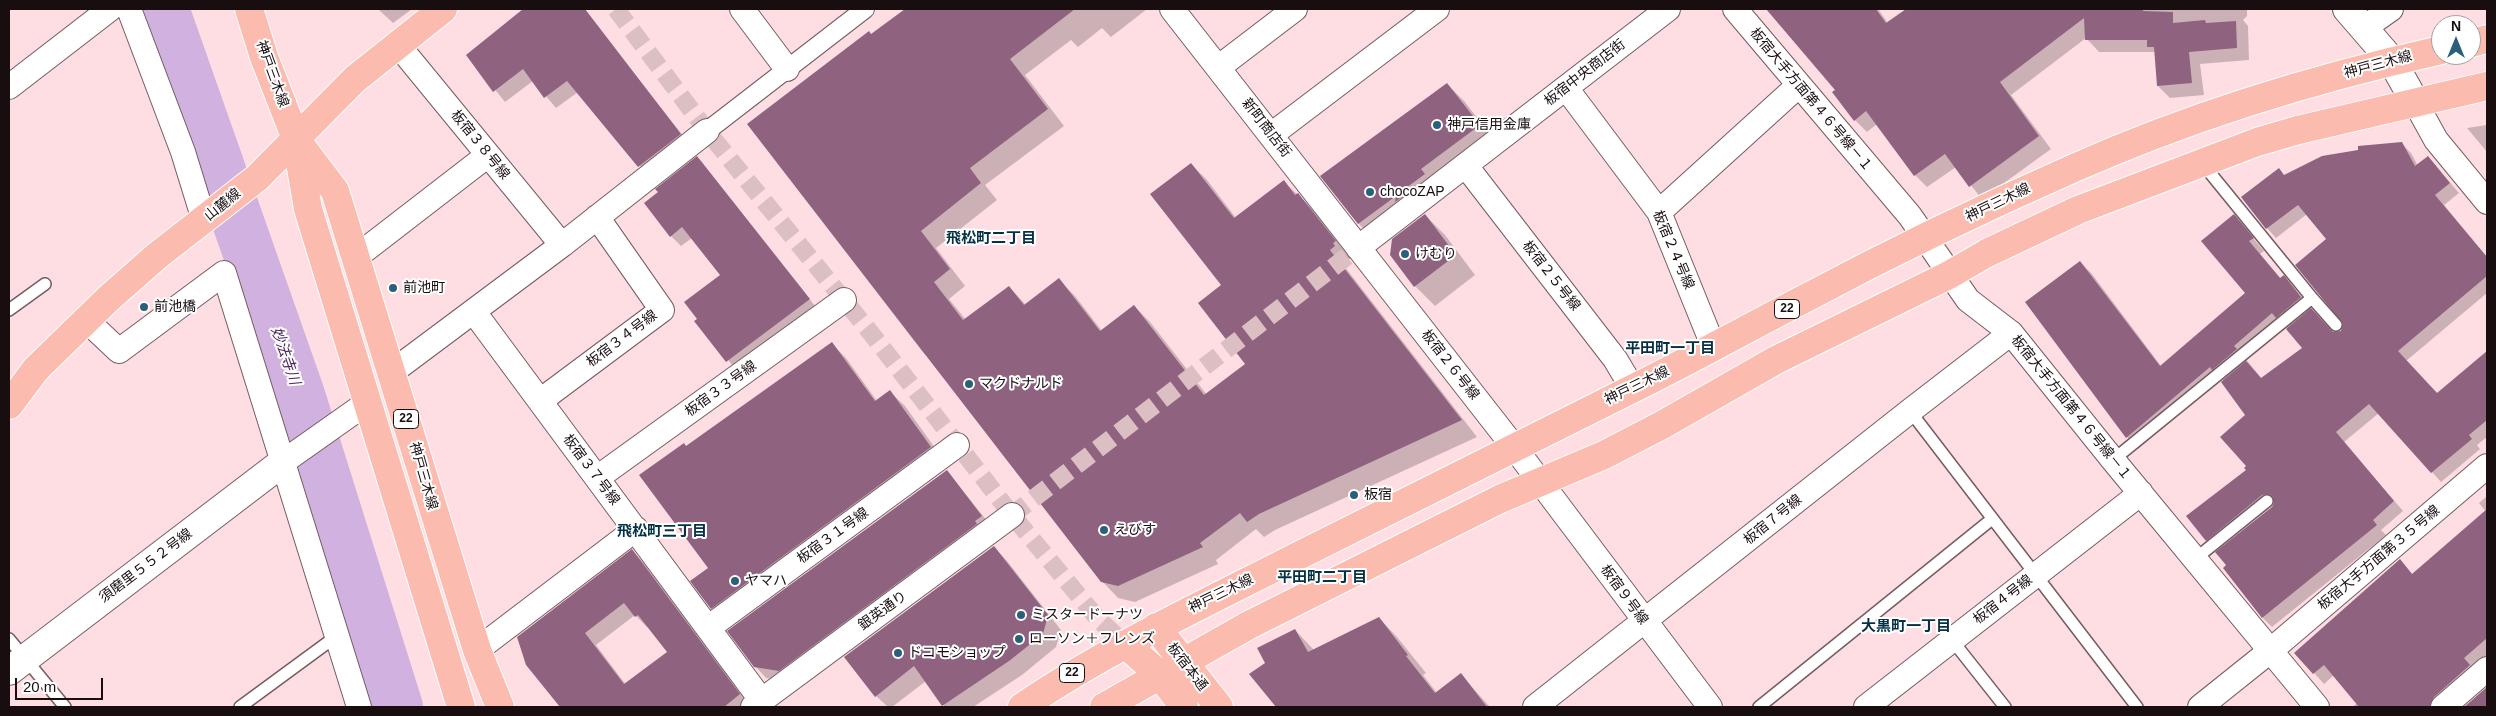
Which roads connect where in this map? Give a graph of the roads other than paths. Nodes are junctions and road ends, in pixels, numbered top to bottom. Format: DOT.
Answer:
graph roads {
  1 [pos="110,9"];
  2 [pos="129,9"];
  3 [pos="249,9"];
  4 [pos="443,9"];
  5 [pos="742,9"];
  6 [pos="865,9"];
  7 [pos="1172,9"];
  8 [pos="1295,9"];
  9 [pos="1437,9"];
  10 [pos="1668,9"];
  11 [pos="1735,9"];
  12 [pos="2391,9"];
  13 [pos="2356,18"];
  14 [pos="398,45"];
  15 [pos="2431,52"];
  16 [pos="2392,61"];
  17 [pos="1219,67"];
  18 [pos="787,69"];
  19 [pos="1798,85"];
  20 [pos="2487,86"];
  21 [pos="9,87"];
  22 [pos="1566,88"];
  23 [pos="2415,102"];
  24 [pos="707,131"];
  25 [pos="1271,135"];
  26 [pos="296,139"];
  27 [pos="488,155"];
  28 [pos="2202,163"];
  29 [pos="1466,166"];
  30 [pos="2487,202"];
  31 [pos="1659,212"];
  32 [pos="208,217"];
  33 [pos="597,217"];
  34 [pos="1924,238"];
  35 [pos="562,245"];
  36 [pos="1358,248"];
  37 [pos="356,257"];
  38 [pos="1949,275"];
  39 [pos="45,284"];
  40 [pos="2312,298"];
  41 [pos="844,300"];
  42 [pos="9,310"];
  43 [pos="474,312"];
  44 [pos="86,320"];
  45 [pos="2336,324"];
  46 [pos="2011,333"];
  47 [pos="1714,348"];
  48 [pos="392,372"];
  49 [pos="1633,389"];
  50 [pos="540,401"];
  51 [pos="368,402"];
  52 [pos="9,405"];
  53 [pos="1910,410"];
  54 [pos="957,445"];
  55 [pos="1514,447"];
  56 [pos="290,456"];
  57 [pos="2113,460"];
  58 [pos="2487,466"];
  59 [pos="597,478"];
  60 [pos="1540,482"];
  61 [pos="2141,493"];
  62 [pos="2267,501"];
  63 [pos="1012,515"];
  64 [pos="1992,519"];
  65 [pos="636,529"];
  66 [pos="2195,559"];
  67 [pos="2035,575"];
  68 [pos="1644,623"];
  69 [pos="1156,627"];
  70 [pos="708,628"];
  71 [pos="338,635"];
  72 [pos="1952,640"];
  73 [pos="1125,644"];
  74 [pos="477,650"];
  75 [pos="2270,651"];
  76 [pos="14,656"];
  77 [pos="1184,662"];
  78 [pos="2487,669"];
  79 [pos="1160,675"];
  80 [pos="758,704"];
  81 [pos="65,707"];
  82 [pos="240,707"];
  83 [pos="359,707"];
  84 [pos="461,707"];
  85 [pos="500,707"];
  86 [pos="1022,707"];
  87 [pos="1104,707"];
  88 [pos="1184,707"];
  89 [pos="1218,707"];
  90 [pos="1535,707"];
  91 [pos="1710,707"];
  92 [pos="1760,707"];
  93 [pos="1866,707"];
  94 [pos="2005,707"];
  95 [pos="2137,707"];
  96 [pos="2200,707"];
  97 [pos="2317,707"];
  98 [pos="2443,707"];
  1 -- 21 [label="street"];
  2 -- 32 [label="street"];
  3 -- 26 [label="main road, 神戸三木線 / 22"];
  4 -- 14 [label="main road, 山麓線"];
  5 -- 18 [label="street"];
  6 -- 18 [label="street"];
  7 -- 17 [label="street, 新町商店街"];
  8 -- 17 [label="street"];
  9 -- 25 [label="street"];
  10 -- 22 [label="street, 板宿中央商店街"];
  11 -- 19 [label="street, 板宿大手方面第４６号線－１"];
  12 -- 13 [label="street"];
  13 -- 16 [label="street"];
  14 -- 26 [label="main road, 山麓線"];
  14 -- 27 [label="street, 板宿３８号線"];
  15 -- 16 [label="main road, 神戸三木線 / 22"];
  16 -- 23 [label="street"];
  16 -- 34 [label="main road, 神戸三木線 / 22"];
  17 -- 25 [label="street, 新町商店街"];
  18 -- 24 [label="street"];
  19 -- 31 [label="street"];
  19 -- 34 [label="street, 板宿大手方面第４６号線－１"];
  20 -- 23 [label="main road"];
  22 -- 29 [label="street, 板宿中央商店街"];
  22 -- 31 [label="street, 板宿２４号線"];
  23 -- 28 [label="main road"];
  23 -- 30 [label="street"];
  24 -- 33 [label="street"];
  25 -- 36 [label="street, 新町商店街"];
  26 -- 32 [label="main road, 山麓線"];
  26 -- 37 [label="main road, 神戸三木線 / 22"];
  26 -- 51 [label="main road, 神戸三木線 / 22"];
  27 -- 35 [label="street, 板宿３８号線"];
  27 -- 37 [label="street"];
  28 -- 38 [label="main road"];
  28 -- 40 [label="lane"];
  29 -- 36 [label="street, 板宿中央商店街"];
  29 -- 49 [label="street, 板宿２５号線"];
  31 -- 47 [label="street, 板宿２４号線"];
  32 -- 44 [label="main road, 山麓線"];
  33 -- 35 [label="street"];
  33 -- 50 [label="street, 板宿３４号線"];
  34 -- 38 [label="street, 板宿大手方面第４６号線－１"];
  34 -- 47 [label="main road, 神戸三木線 / 22"];
  35 -- 43 [label="street"];
  36 -- 55 [label="street, 板宿２６号線"];
  37 -- 48 [label="main road, 神戸三木線 / 22"];
  38 -- 46 [label="street, 板宿大手方面第４６号線－１"];
  38 -- 60 [label="main road"];
  39 -- 42 [label="lane"];
  40 -- 45 [label="lane"];
  40 -- 57 [label="lane"];
  41 -- 59 [label="street, 板宿３３号線"];
  43 -- 48 [label="street"];
  43 -- 50 [label="street, 板宿３７号線"];
  44 -- 52 [label="main road, 山麓線"];
  44 -- 56 [label="street"];
  46 -- 53 [label="street, 板宿７号線"];
  46 -- 57 [label="street, 板宿大手方面第４６号線－１"];
  47 -- 49 [label="main road, 神戸三木線 / 22"];
  48 -- 74 [label="main road, 神戸三木線 / 22"];
  49 -- 55 [label="main road, 神戸三木線 / 22"];
  50 -- 59 [label="street, 板宿３７号線"];
  51 -- 56 [label="street"];
  51 -- 84 [label="main road, 神戸三木線 / 22"];
  53 -- 64 [label="lane"];
  53 -- 68 [label="street, 板宿７号線"];
  54 -- 70 [label="street, 板宿３１号線"];
  55 -- 60 [label="street, 板宿２６号線"];
  55 -- 69 [label="main road, 神戸三木線 / 22"];
  56 -- 71 [label="street"];
  56 -- 76 [label="street, 須磨里５５２号線"];
  57 -- 61 [label="street, 板宿大手方面第４６号線－１"];
  58 -- 75 [label="street, 板宿大手方面第３５号線"];
  59 -- 65 [label="street, 板宿３７号線"];
  60 -- 68 [label="street, 板宿９号線"];
  60 -- 77 [label="main road"];
  61 -- 66 [label="street, 板宿大手方面第４６号線－１"];
  61 -- 67 [label="street, 板宿４号線"];
  62 -- 66 [label="lane"];
  63 -- 80 [label="street, 銀英通り"];
  64 -- 67 [label="lane"];
  64 -- 92 [label="lane"];
  65 -- 70 [label="street, 板宿３７号線"];
  65 -- 74 [label="street"];
  66 -- 75 [label="street, 板宿大手方面第４６号線－１"];
  67 -- 72 [label="street, 板宿４号線"];
  67 -- 95 [label="lane"];
  68 -- 90 [label="street, 板宿７号線"];
  68 -- 91 [label="street, 板宿９号線"];
  69 -- 73 [label="main road, 神戸三木線 / 22"];
  69 -- 77 [label="main road, 板宿本通"];
  70 -- 80 [label="street, 板宿３７号線"];
  71 -- 82 [label="lane"];
  71 -- 83 [label="street"];
  72 -- 93 [label="street, 板宿４号線"];
  72 -- 94 [label="lane"];
  73 -- 79 [label="main road, 板宿本通"];
  73 -- 86 [label="main road, 神戸三木線 / 22"];
  74 -- 85 [label="main road, 神戸三木線 / 22"];
  75 -- 96 [label="street, 板宿大手方面第３５号線"];
  75 -- 97 [label="street, 板宿大手方面第４６号線－１"];
  76 -- 81 [label="lane"];
  77 -- 79 [label="main road"];
  77 -- 89 [label="main road, 板宿本通"];
  78 -- 98 [label="street"];
  79 -- 87 [label="main road"];
  79 -- 88 [label="main road, 板宿本通"];
}
